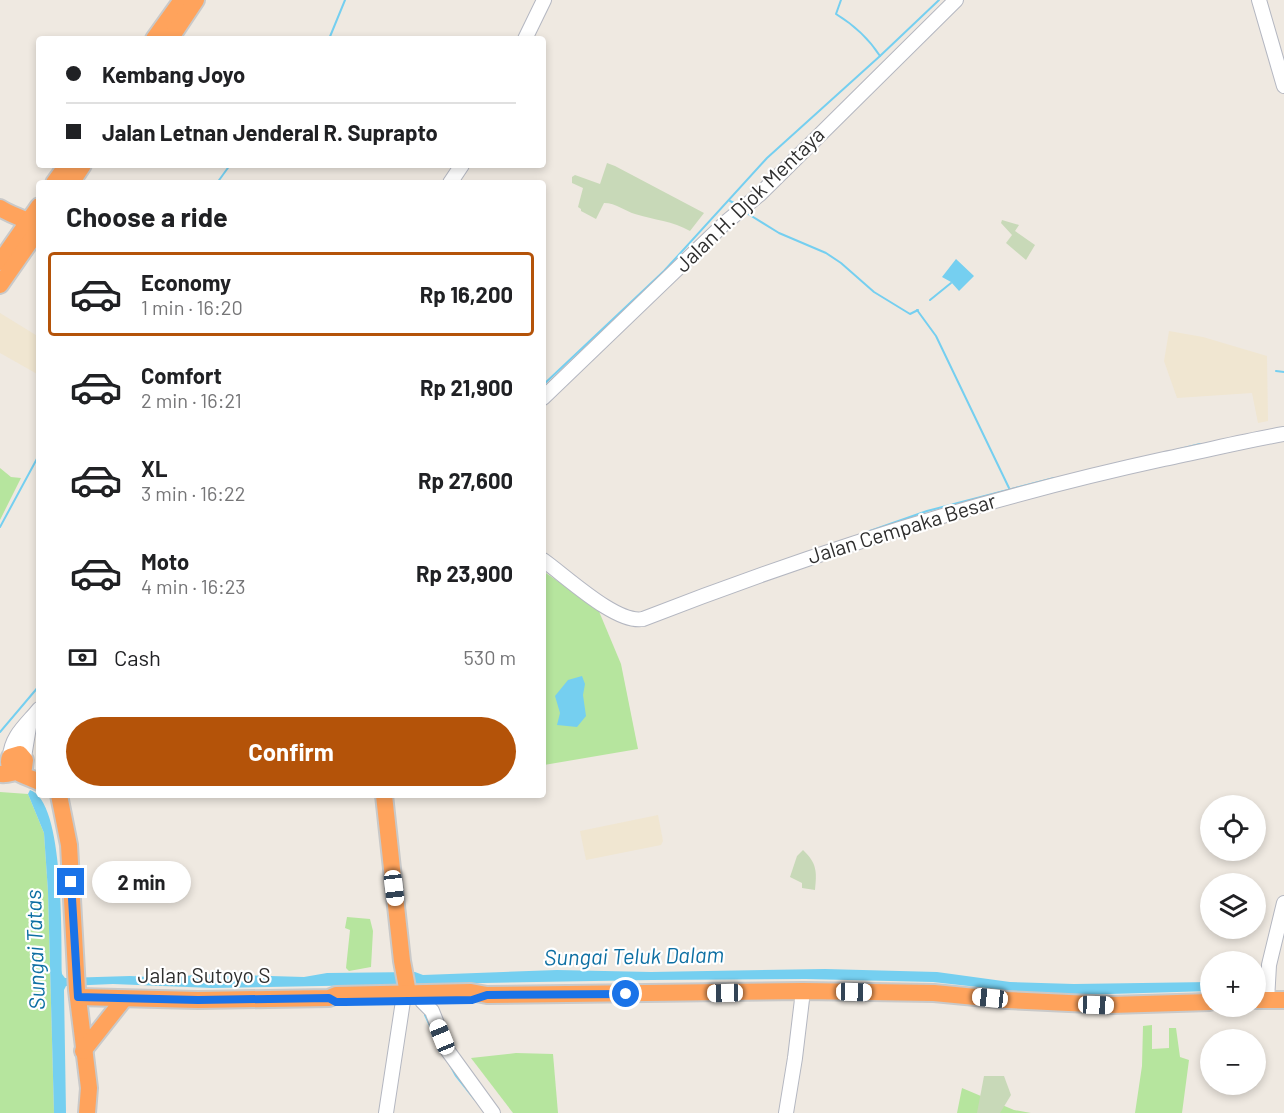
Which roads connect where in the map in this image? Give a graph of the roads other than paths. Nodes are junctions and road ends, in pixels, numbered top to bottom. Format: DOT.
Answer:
graph roads {
  1 [pos="182,0"];
  2 [pos="196,0"];
  3 [pos="544,0"];
  4 [pos="956,0"];
  5 [pos="1258,0"];
  6 [pos="165,35"];
  7 [pos="526,36"];
  8 [pos="1284,86"];
  9 [pos="5,212"];
  10 [pos="33,232"];
  11 [pos="0,262"];
  12 [pos="0,285"];
  13 [pos="546,395"];
  14 [pos="1284,434"];
  15 [pos="546,562"];
  16 [pos="35,714"];
  17 [pos="10,764"];
  18 [pos="36,767"];
  19 [pos="36,780"];
  20 [pos="58,798"];
  21 [pos="384,798"];
  22 [pos="1284,903"];
  23 [pos="1266,982"];
  24 [pos="77,988"];
  25 [pos="803,991"];
  26 [pos="410,995"];
  27 [pos="1266,998"];
  28 [pos="124,999"];
  29 [pos="1284,1000"];
  30 [pos="1200,1002"];
  31 [pos="83,1052"];
  32 [pos="87,1113"];
  33 [pos="386,1113"];
  34 [pos="493,1113"];
  35 [pos="786,1113"];
  1 -- 6 [label="highway"];
  2 -- 6 [label="highway"];
  3 -- 7 [label="street"];
  4 -- 13 [label="street, Jalan H. Djok Mentaya"];
  5 -- 8 [label="street"];
  9 -- 10 [label="highway"];
  10 -- 11 [label="highway"];
  10 -- 12 [label="highway"];
  14 -- 15 [label="street, Jalan Cempaka Besar"];
  16 -- 17 [label="street"];
  17 -- 18 [label="highway"];
  17 -- 19 [label="highway"];
  20 -- 24 [label="highway"];
  21 -- 26 [label="highway"];
  22 -- 23 [label="street"];
  24 -- 28 [label="highway, Jalan Sutoyo S"];
  24 -- 31 [label="highway"];
  25 -- 26 [label="highway, Jalan Sutoyo S"];
  25 -- 30 [label="highway, Jalan Sutoyo S"];
  25 -- 35 [label="street"];
  26 -- 28 [label="highway, Jalan Sutoyo S"];
  26 -- 33 [label="street"];
  26 -- 34 [label="street"];
  27 -- 29 [label="highway"];
  28 -- 31 [label="highway"];
  31 -- 32 [label="highway"];
}
